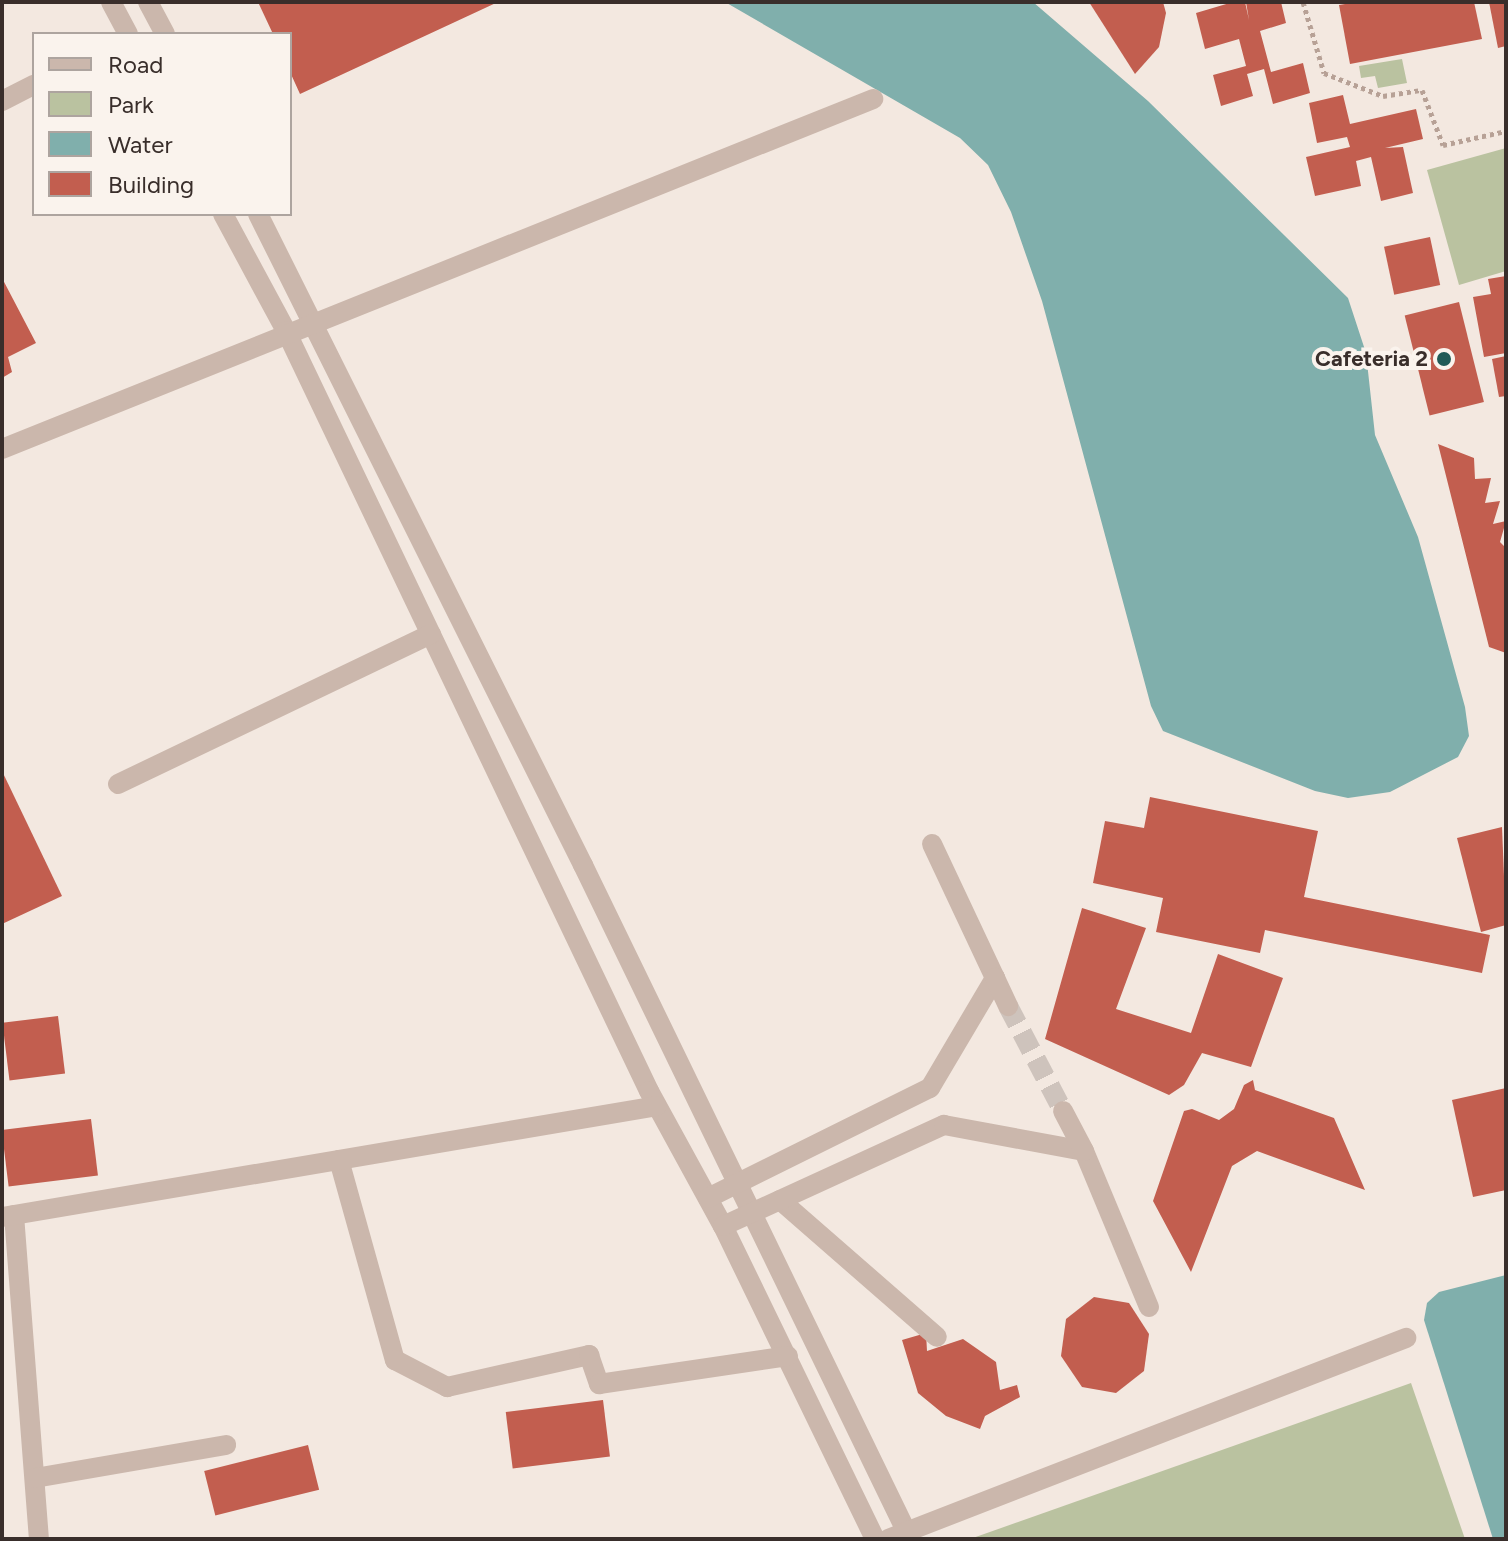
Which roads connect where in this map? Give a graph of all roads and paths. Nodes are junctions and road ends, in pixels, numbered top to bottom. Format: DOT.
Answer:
graph roads {
  1 [pos="111,2"];
  2 [pos="148,2"];
  3 [pos="1303,2"];
  4 [pos="162,28"];
  5 [pos="127,32"];
  6 [pos="32,86"];
  7 [pos="873,99"];
  8 [pos="2,101"];
  9 [pos="1506,131"];
  10 [pos="224,216"];
  11 [pos="259,216"];
  12 [pos="313,320"];
  13 [pos="286,331"];
  14 [pos="2,449"];
  15 [pos="431,634"];
  16 [pos="118,784"];
  17 [pos="932,844"];
  18 [pos="995,978"];
  19 [pos="1008,1006"];
  20 [pos="657,1106"];
  21 [pos="1063,1111"];
  22 [pos="1084,1151"];
  23 [pos="339,1160"];
  24 [pos="736,1185"];
  25 [pos="708,1198"];
  26 [pos="780,1200"];
  27 [pos="752,1212"];
  28 [pos="8,1216"];
  29 [pos="723,1226"];
  30 [pos="1149,1307"];
  31 [pos="937,1337"];
  32 [pos="1406,1338"];
  33 [pos="788,1356"];
  34 [pos="226,1445"];
  35 [pos="35,1478"];
  36 [pos="901,1537"];
  37 [pos="39,1539"];
  38 [pos="875,1539"];
  1 -- 5 [label="street"];
  2 -- 4 [label="street"];
  3 -- 9 [label="path"];
  6 -- 8 [label="street"];
  7 -- 12 [label="street"];
  10 -- 13 [label="street"];
  11 -- 12 [label="street"];
  12 -- 13 [label="street"];
  12 -- 24 [label="street"];
  13 -- 14 [label="street"];
  13 -- 15 [label="street"];
  15 -- 16 [label="street"];
  15 -- 20 [label="street"];
  17 -- 18 [label="street"];
  18 -- 19 [label="street"];
  18 -- 24 [label="street"];
  20 -- 23 [label="street"];
  20 -- 25 [label="street"];
  21 -- 22 [label="street"];
  22 -- 26 [label="street"];
  22 -- 30 [label="street"];
  23 -- 28 [label="street"];
  23 -- 33 [label="street"];
  24 -- 25 [label="street"];
  24 -- 27 [label="street"];
  25 -- 29 [label="street"];
  26 -- 27 [label="street"];
  26 -- 31 [label="street"];
  27 -- 29 [label="street"];
  27 -- 36 [label="street"];
  28 -- 35 [label="street"];
  29 -- 33 [label="street"];
  32 -- 36 [label="street"];
  33 -- 38 [label="street"];
  34 -- 35 [label="street"];
  35 -- 37 [label="street"];
}
